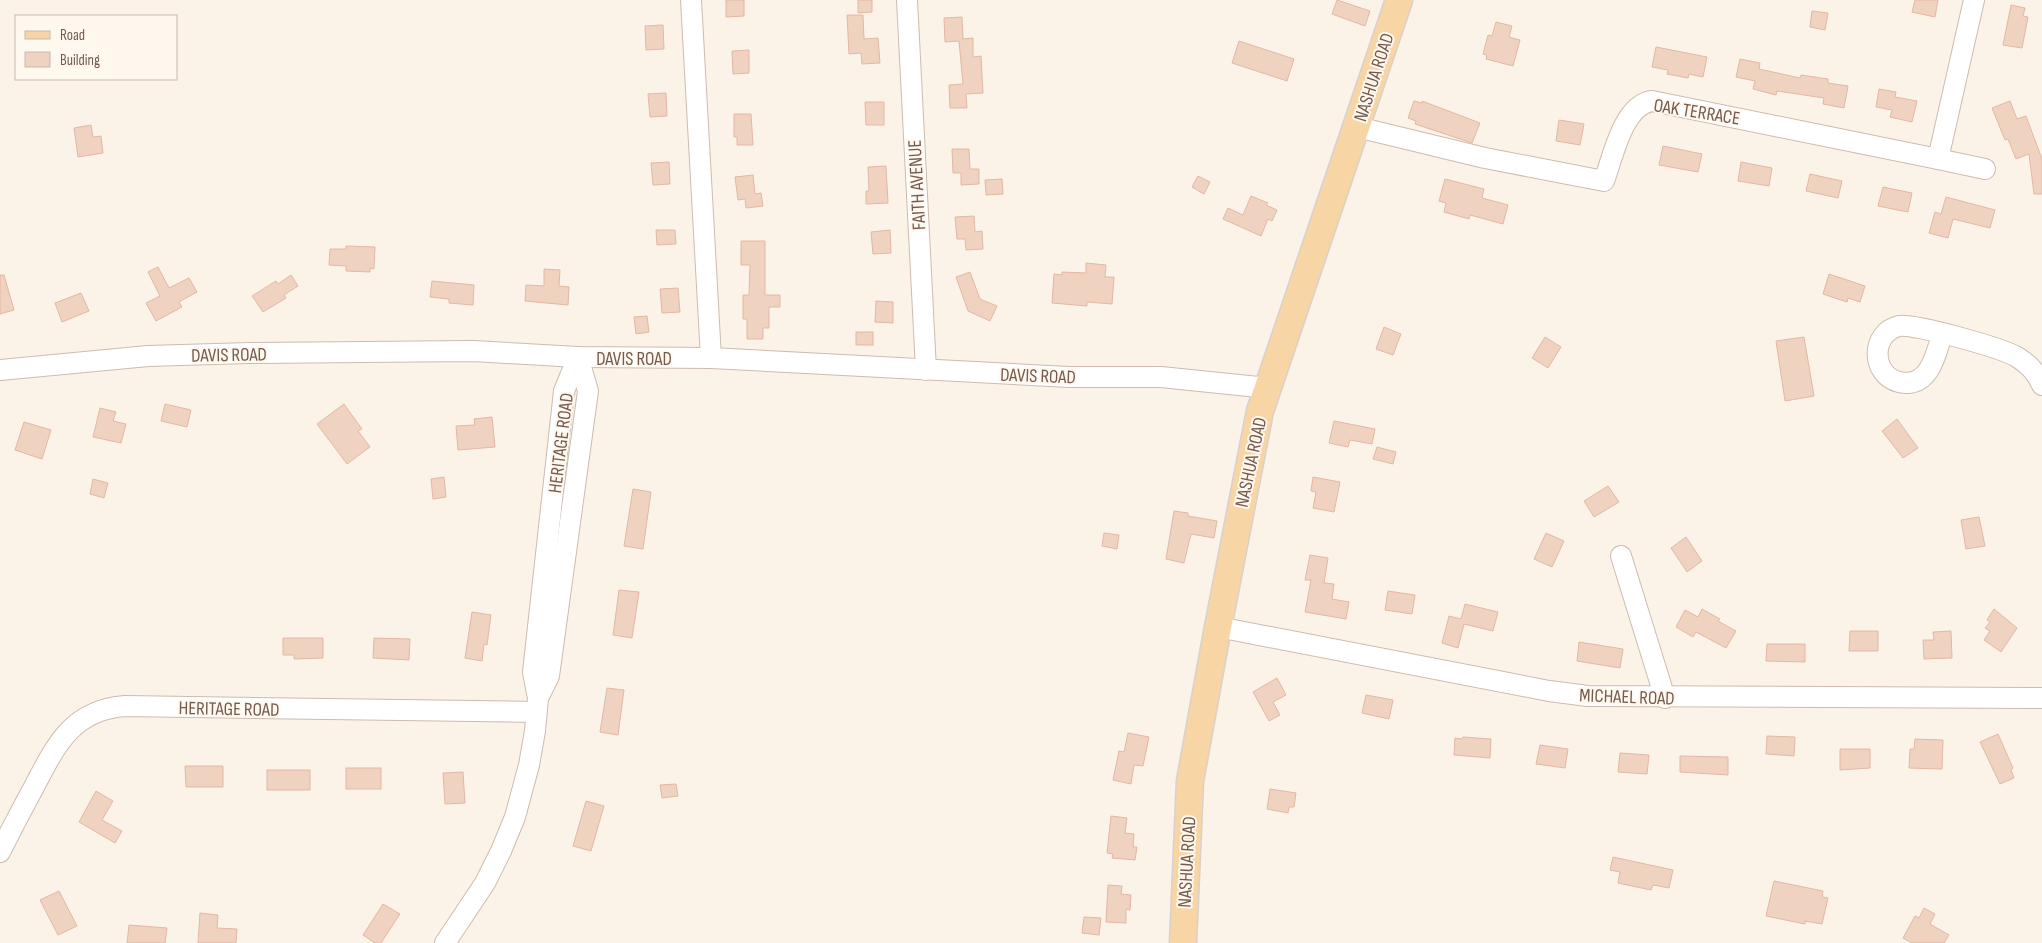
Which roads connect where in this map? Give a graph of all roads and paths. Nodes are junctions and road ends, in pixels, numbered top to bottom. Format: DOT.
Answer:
graph roads {
  1 [pos="690,0"];
  2 [pos="907,0"];
  3 [pos="1399,0"];
  4 [pos="1974,0"];
  5 [pos="1357,127"];
  6 [pos="1938,159"];
  7 [pos="1986,169"];
  8 [pos="1942,334"];
  9 [pos="578,357"];
  10 [pos="711,358"];
  11 [pos="0,370"];
  12 [pos="926,370"];
  13 [pos="2042,385"];
  14 [pos="1268,388"];
  15 [pos="1621,556"];
  16 [pos="1218,627"];
  17 [pos="1664,698"];
  18 [pos="2042,698"];
  19 [pos="537,705"];
  20 [pos="0,852"];
  21 [pos="445,943"];
  22 [pos="1183,943"];
  1 -- 10 [label="street"];
  2 -- 12 [label="street, FAITH AVENUE"];
  3 -- 5 [label="main road, NASHUA ROAD"];
  4 -- 6 [label="street"];
  5 -- 6 [label="street, OAK TERRACE"];
  5 -- 14 [label="main road, NASHUA ROAD"];
  6 -- 7 [label="street, OAK TERRACE"];
  8 -- 13 [label="street"];
  9 -- 10 [label="street, DAVIS ROAD"];
  9 -- 11 [label="street, DAVIS ROAD"];
  9 -- 19 [label="street, HERITAGE ROAD"];
  10 -- 12 [label="street, DAVIS ROAD"];
  12 -- 14 [label="street, DAVIS ROAD"];
  14 -- 16 [label="main road, NASHUA ROAD"];
  15 -- 17 [label="street"];
  16 -- 17 [label="street, MICHAEL ROAD"];
  16 -- 22 [label="main road, NASHUA ROAD"];
  17 -- 18 [label="street, MICHAEL ROAD"];
  19 -- 20 [label="street, HERITAGE ROAD"];
  19 -- 21 [label="street, HERITAGE ROAD"];
}
